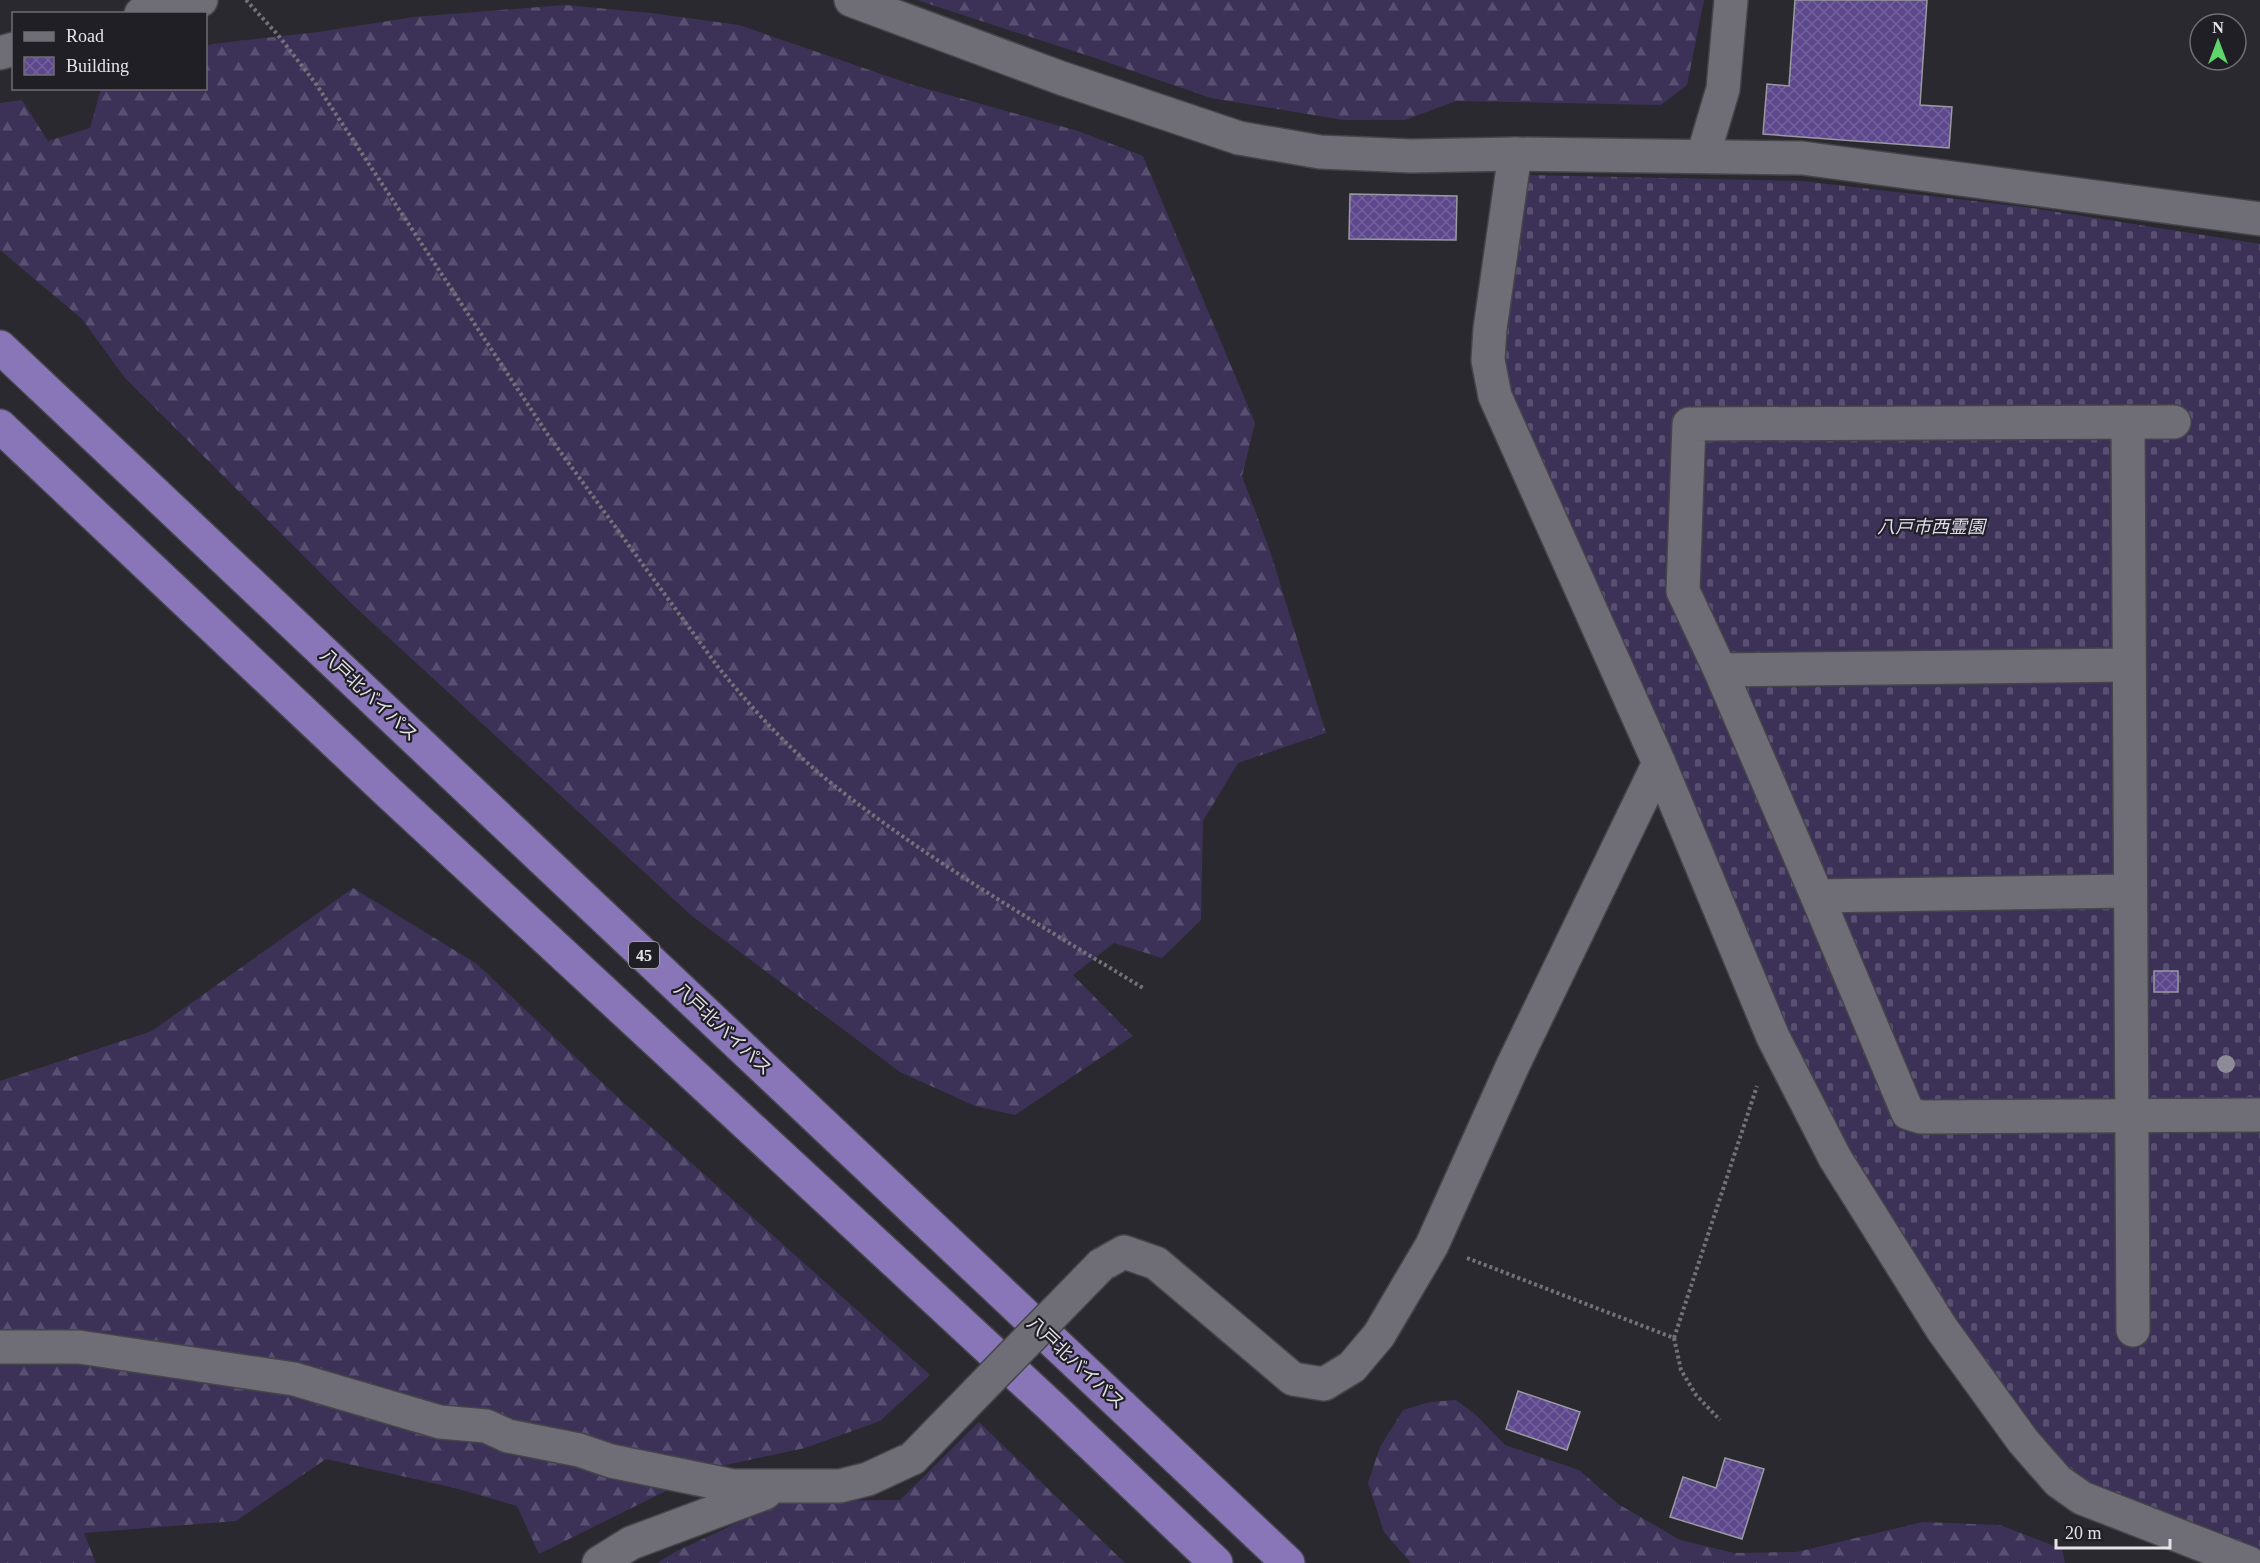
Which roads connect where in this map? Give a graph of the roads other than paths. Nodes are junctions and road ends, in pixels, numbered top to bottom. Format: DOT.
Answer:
graph roads {
  1 [pos="201,0"];
  2 [pos="851,0"];
  3 [pos="1731,0"];
  4 [pos="150,12"];
  5 [pos="1515,154"];
  6 [pos="1703,156"];
  7 [pos="2260,219"];
  8 [pos="0,347"];
  9 [pos="2128,422"];
  10 [pos="2174,422"];
  11 [pos="0,426"];
  12 [pos="2128,665"];
  13 [pos="1720,670"];
  14 [pos="1659,763"];
  15 [pos="2129,891"];
  16 [pos="1817,896"];
  17 [pos="2130,1116"];
  18 [pos="2260,1116"];
  19 [pos="2133,1330"];
  20 [pos="0,1347"];
  21 [pos="787,1486"];
  22 [pos="599,1563"];
  23 [pos="1216,1563"];
  24 [pos="1288,1563"];
  25 [pos="2249,1563"];
  1 -- 4 [label="street"];
  2 -- 5 [label="street"];
  3 -- 6 [label="street"];
  5 -- 6 [label="street"];
  5 -- 14 [label="street"];
  6 -- 7 [label="street"];
  8 -- 24 [label="highway, 八戸北バイパス / 45"];
  9 -- 10 [label="street"];
  9 -- 12 [label="street"];
  9 -- 13 [label="street"];
  11 -- 23 [label="highway"];
  12 -- 13 [label="street"];
  12 -- 15 [label="street"];
  13 -- 16 [label="street"];
  14 -- 21 [label="street, bridge"];
  14 -- 25 [label="street"];
  15 -- 16 [label="street"];
  15 -- 17 [label="street"];
  16 -- 17 [label="street"];
  17 -- 18 [label="street"];
  17 -- 19 [label="street"];
  20 -- 21 [label="street"];
  21 -- 22 [label="street"];
}
